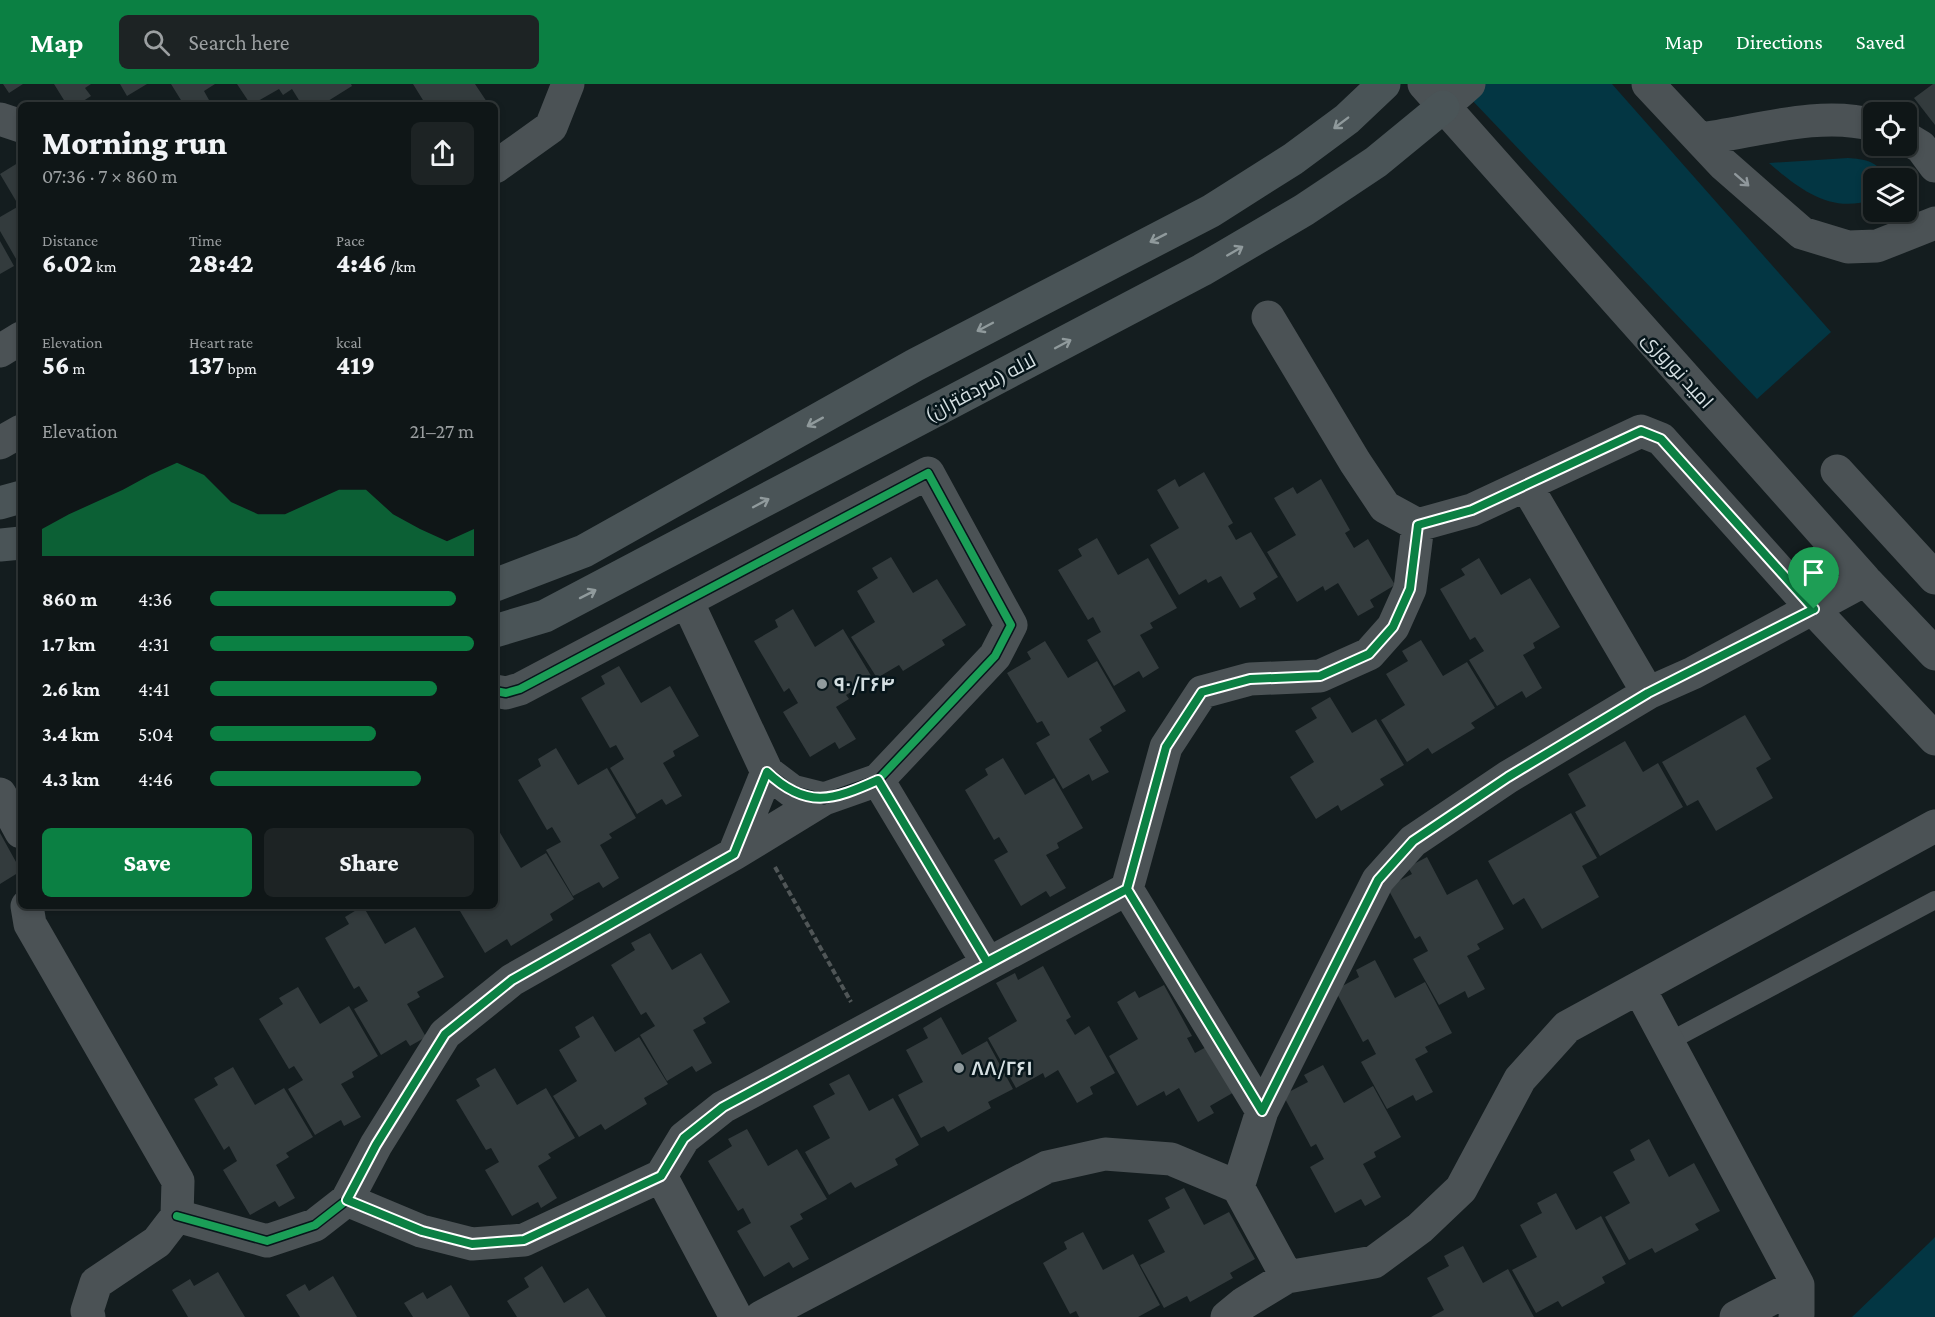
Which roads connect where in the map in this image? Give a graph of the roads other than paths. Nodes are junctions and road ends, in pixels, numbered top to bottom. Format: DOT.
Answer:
graph roads {
  1 [pos="568,84"];
  2 [pos="1384,84"];
  3 [pos="1469,84"];
  4 [pos="1648,84"];
  5 [pos="1434,95"];
  6 [pos="0,120"];
  7 [pos="1863,122"];
  8 [pos="18,125"];
  9 [pos="1700,139"];
  10 [pos="1917,145"];
  11 [pos="498,165"];
  12 [pos="1935,166"];
  13 [pos="1931,223"];
  14 [pos="1268,317"];
  15 [pos="18,340"];
  16 [pos="0,351"];
  17 [pos="915,365"];
  18 [pos="941,407"];
  19 [pos="18,433"];
  20 [pos="0,443"];
  21 [pos="18,448"];
  22 [pos="0,451"];
  23 [pos="1837,471"];
  24 [pos="1526,485"];
  25 [pos="18,498"];
  26 [pos="0,503"];
  27 [pos="1418,525"];
  28 [pos="18,543"];
  29 [pos="0,545"];
  30 [pos="1934,577"];
  31 [pos="1865,580"];
  32 [pos="498,584"];
  33 [pos="687,601"];
  34 [pos="1814,609"];
  35 [pos="545,616"];
  36 [pos="498,630"];
  37 [pos="498,639"];
  38 [pos="1935,654"];
  39 [pos="498,692"];
  40 [pos="1648,693"];
  41 [pos="1935,739"];
  42 [pos="767,772"];
  43 [pos="878,780"];
  44 [pos="0,794"];
  45 [pos="824,800"];
  46 [pos="0,812"];
  47 [pos="1935,826"];
  48 [pos="18,827"];
  49 [pos="18,844"];
  50 [pos="747,847"];
  51 [pos="1127,889"];
  52 [pos="1935,900"];
  53 [pos="28,909"];
  54 [pos="987,962"];
  55 [pos="1639,988"];
  56 [pos="1668,1042"];
  57 [pos="1262,1111"];
  58 [pos="661,1176"];
  59 [pos="1238,1187"];
  60 [pos="347,1200"];
  61 [pos="177,1216"];
  62 [pos="1287,1277"];
  63 [pos="1798,1285"];
  64 [pos="88,1317"];
  65 [pos="736,1317"];
  66 [pos="761,1317"];
  67 [pos="1227,1317"];
  68 [pos="1736,1317"];
  69 [pos="1795,1317"];
  1 -- 11 [label="street"];
  2 -- 17 [label="street, one-way"];
  3 -- 5 [label="street"];
  4 -- 9 [label="street"];
  18 -- 5 [label="street, لاله (سردفتران), one-way"];
  5 -- 31 [label="street, امید نوروزی"];
  6 -- 8 [label="street"];
  7 -- 9 [label="street"];
  9 -- 13 [label="street, one-way"];
  10 -- 12 [label="street"];
  14 -- 27 [label="street"];
  15 -- 16 [label="street"];
  17 -- 18 [label="street"];
  17 -- 32 [label="street, one-way"];
  35 -- 18 [label="street, لاله (سردفتران), one-way"];
  19 -- 20 [label="street"];
  21 -- 22 [label="street"];
  23 -- 30 [label="street"];
  24 -- 27 [label="street"];
  24 -- 34 [label="street"];
  24 -- 40 [label="street"];
  25 -- 26 [label="street"];
  27 -- 51 [label="street"];
  28 -- 29 [label="street"];
  31 -- 34 [label="street"];
  31 -- 38 [label="street, امید نوروزی"];
  33 -- 39 [label="street"];
  33 -- 42 [label="street"];
  33 -- 43 [label="street"];
  34 -- 40 [label="street"];
  34 -- 41 [label="street"];
  35 -- 36 [label="street, لاله (سردفتران)"];
  35 -- 37 [label="street"];
  40 -- 57 [label="street"];
  42 -- 45 [label="street"];
  42 -- 50 [label="street"];
  43 -- 45 [label="street"];
  43 -- 54 [label="street"];
  44 -- 48 [label="street"];
  45 -- 50 [label="street"];
  46 -- 49 [label="street"];
  47 -- 55 [label="street"];
  50 -- 60 [label="street"];
  51 -- 54 [label="street"];
  51 -- 57 [label="street"];
  52 -- 56 [label="lane"];
  53 -- 61 [label="street"];
  54 -- 58 [label="street"];
  55 -- 56 [label="street"];
  55 -- 62 [label="street"];
  56 -- 63 [label="street"];
  57 -- 59 [label="street"];
  58 -- 60 [label="street"];
  58 -- 65 [label="street"];
  59 -- 62 [label="street"];
  59 -- 66 [label="street"];
  60 -- 61 [label="street"];
  61 -- 64 [label="street"];
  62 -- 67 [label="street"];
  63 -- 68 [label="street"];
  63 -- 69 [label="street"];
}
